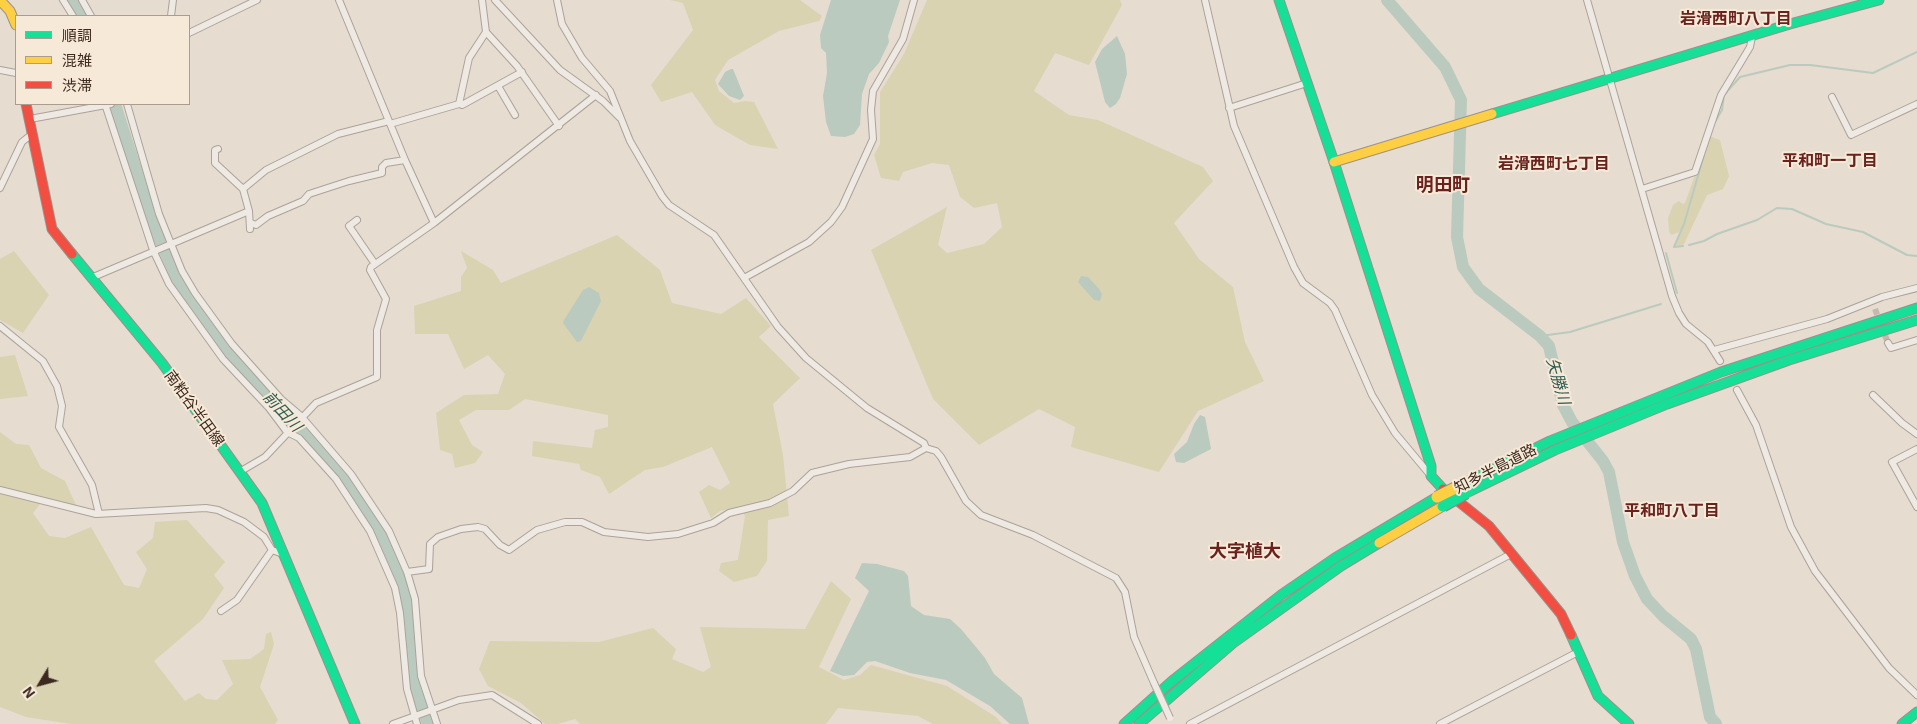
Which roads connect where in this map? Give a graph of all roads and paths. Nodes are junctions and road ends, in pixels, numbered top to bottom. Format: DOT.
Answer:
graph roads {
  1 [pos="0,0"];
  2 [pos="62,0"];
  3 [pos="82,0"];
  4 [pos="173,0"];
  5 [pos="257,0"];
  6 [pos="339,0"];
  7 [pos="482,0"];
  8 [pos="495,0"];
  9 [pos="557,0"];
  10 [pos="914,0"];
  11 [pos="1205,0"];
  12 [pos="1279,0"];
  13 [pos="1587,0"];
  14 [pos="1879,0"];
  15 [pos="72,15"];
  16 [pos="90,15"];
  17 [pos="171,15"];
  18 [pos="15,23"];
  19 [pos="486,32"];
  20 [pos="190,33"];
  21 [pos="1752,37"];
  22 [pos="0,70"];
  23 [pos="522,72"];
  24 [pos="15,73"];
  25 [pos="1611,79"];
  26 [pos="1307,83"];
  27 [pos="498,86"];
  28 [pos="596,95"];
  29 [pos="1832,97"];
  30 [pos="459,104"];
  31 [pos="1917,104"];
  32 [pos="26,105"];
  33 [pos="102,105"];
  34 [pos="107,105"];
  35 [pos="127,105"];
  36 [pos="1229,108"];
  37 [pos="515,115"];
  38 [pos="30,119"];
  39 [pos="621,119"];
  40 [pos="390,122"];
  41 [pos="559,126"];
  42 [pos="32,134"];
  43 [pos="218,148"];
  44 [pos="405,160"];
  45 [pos="1334,162"];
  46 [pos="0,188"];
  47 [pos="1642,189"];
  48 [pos="243,190"];
  49 [pos="249,211"];
  50 [pos="357,220"];
  51 [pos="434,223"];
  52 [pos="170,243"];
  53 [pos="155,250"];
  54 [pos="375,264"];
  55 [pos="91,278"];
  56 [pos="744,278"];
  57 [pos="1917,288"];
  58 [pos="1872,301"];
  59 [pos="1917,302"];
  60 [pos="1917,308"];
  61 [pos="1875,309"];
  62 [pos="1917,320"];
  63 [pos="0,326"];
  64 [pos="1842,331"];
  65 [pos="1917,340"];
  66 [pos="1888,343"];
  67 [pos="1714,350"];
  68 [pos="1720,362"];
  69 [pos="1737,390"];
  70 [pos="1873,395"];
  71 [pos="301,416"];
  72 [pos="1607,421"];
  73 [pos="287,432"];
  74 [pos="1917,434"];
  75 [pos="926,448"];
  76 [pos="1917,449"];
  77 [pos="241,471"];
  78 [pos="1431,476"];
  79 [pos="0,490"];
  80 [pos="1440,502"];
  81 [pos="1917,507"];
  82 [pos="99,514"];
  83 [pos="278,552"];
  84 [pos="1511,554"];
  85 [pos="407,572"];
  86 [pos="221,612"];
  87 [pos="1578,652"];
  88 [pos="1917,695"];
  89 [pos="430,711"];
  90 [pos="1917,712"];
  91 [pos="416,716"];
  92 [pos="1172,721"];
  93 [pos="355,724"];
  94 [pos="394,724"];
  95 [pos="417,724"];
  96 [pos="437,724"];
  97 [pos="538,724"];
  98 [pos="1124,724"];
  99 [pos="1139,724"];
  100 [pos="1190,724"];
  101 [pos="1440,724"];
  102 [pos="1629,724"];
  103 [pos="1902,724"];
  1 -- 18 [label="main road"];
  2 -- 15 [label="street"];
  3 -- 16 [label="street"];
  4 -- 17 [label="street"];
  5 -- 20 [label="street"];
  6 -- 40 [label="street"];
  7 -- 19 [label="street"];
  8 -- 28 [label="street"];
  9 -- 39 [label="street"];
  10 -- 56 [label="street"];
  11 -- 36 [label="street"];
  12 -- 26 [label="main road"];
  13 -- 25 [label="street"];
  14 -- 21 [label="main road"];
  19 -- 23 [label="street"];
  19 -- 30 [label="street"];
  21 -- 25 [label="main road"];
  21 -- 47 [label="street"];
  22 -- 24 [label="street"];
  23 -- 27 [label="street"];
  23 -- 41 [label="street"];
  25 -- 45 [label="main road"];
  25 -- 47 [label="street"];
  26 -- 36 [label="street"];
  26 -- 45 [label="main road"];
  27 -- 30 [label="street"];
  27 -- 37 [label="street"];
  28 -- 39 [label="street"];
  28 -- 41 [label="street"];
  29 -- 31 [label="street"];
  30 -- 40 [label="street"];
  32 -- 38 [label="main road, 南粕谷半田線"];
  33 -- 38 [label="street"];
  34 -- 53 [label="street"];
  35 -- 52 [label="street"];
  36 -- 78 [label="street"];
  38 -- 42 [label="main road, 南粕谷半田線"];
  39 -- 56 [label="street"];
  40 -- 44 [label="street"];
  40 -- 48 [label="street"];
  41 -- 51 [label="street"];
  42 -- 46 [label="street"];
  42 -- 55 [label="main road, 南粕谷半田線"];
  43 -- 48 [label="street"];
  44 -- 49 [label="street"];
  44 -- 51 [label="street"];
  45 -- 78 [label="main road"];
  47 -- 67 [label="street"];
  48 -- 49 [label="street"];
  49 -- 52 [label="street"];
  50 -- 54 [label="street"];
  51 -- 54 [label="street"];
  52 -- 53 [label="street"];
  52 -- 71 [label="street"];
  53 -- 55 [label="street"];
  53 -- 73 [label="street"];
  54 -- 71 [label="street"];
  55 -- 77 [label="main road, 南粕谷半田線"];
  56 -- 75 [label="street"];
  57 -- 58 [label="street"];
  58 -- 61 [label="street"];
  58 -- 67 [label="street"];
  59 -- 64 [label="main road"];
  60 -- 64 [label="main road, 知多半島道路"];
  62 -- 72 [label="main road, 知多半島道路"];
  63 -- 82 [label="street"];
  64 -- 72 [label="main road, 知多半島道路"];
  65 -- 66 [label="street"];
  67 -- 68 [label="street"];
  69 -- 88 [label="street"];
  70 -- 74 [label="street"];
  71 -- 73 [label="street"];
  71 -- 85 [label="street"];
  72 -- 80 [label="main road, 知多半島道路, bridge"];
  73 -- 77 [label="street"];
  73 -- 91 [label="street"];
  75 -- 85 [label="street"];
  75 -- 92 [label="street, bridge"];
  76 -- 81 [label="street"];
  77 -- 83 [label="main road, 南粕谷半田線"];
  78 -- 84 [label="main road"];
  79 -- 82 [label="street"];
  80 -- 98 [label="main road, 知多半島道路"];
  80 -- 99 [label="main road, 知多半島道路"];
  82 -- 83 [label="street"];
  83 -- 86 [label="street"];
  83 -- 93 [label="main road, 南粕谷半田線"];
  84 -- 87 [label="main road"];
  84 -- 100 [label="street"];
  85 -- 89 [label="street"];
  87 -- 101 [label="street"];
  87 -- 102 [label="main road"];
  89 -- 91 [label="street"];
  89 -- 96 [label="street"];
  89 -- 97 [label="street"];
  90 -- 103 [label="main road"];
  91 -- 94 [label="street"];
  91 -- 95 [label="street"];
}
